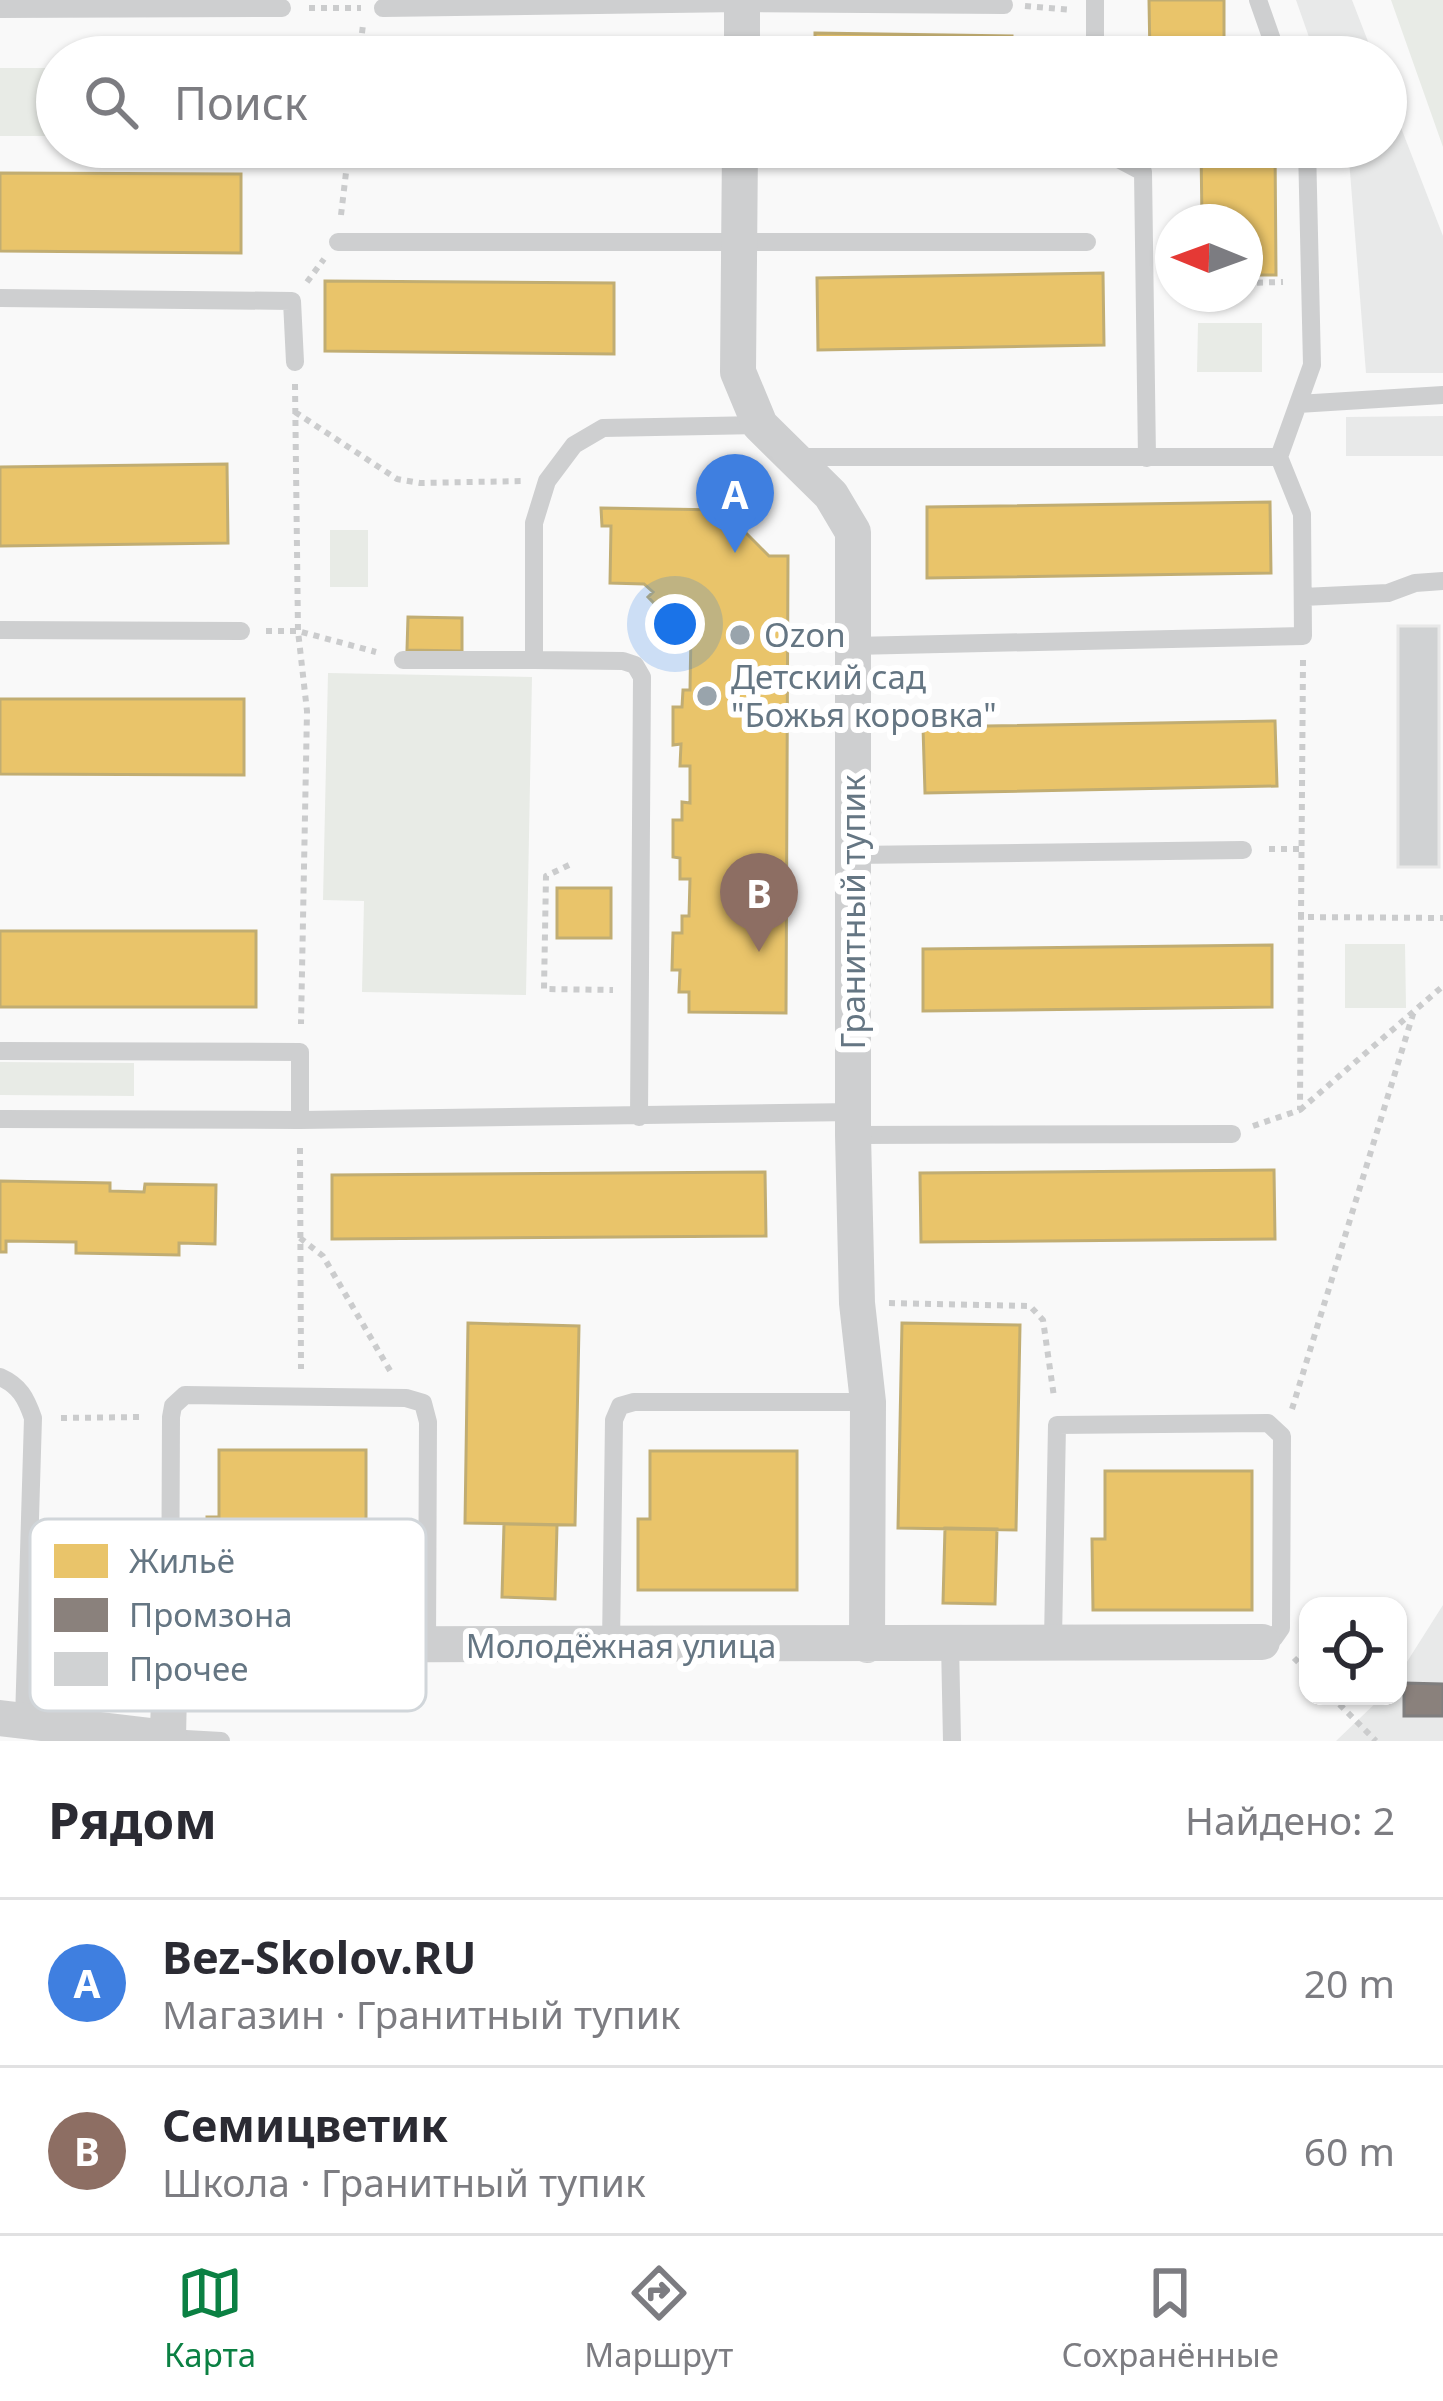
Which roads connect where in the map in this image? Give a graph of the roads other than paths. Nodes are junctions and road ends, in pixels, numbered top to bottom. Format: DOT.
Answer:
graph roads {
  1 [pos="1258,0"];
  2 [pos="742,1"];
  3 [pos="1004,5"];
  4 [pos="1095,6"];
  5 [pos="282,8"];
  6 [pos="383,8"];
  7 [pos="0,9"];
  8 [pos="742,36"];
  9 [pos="1096,36"];
  10 [pos="1271,36"];
  11 [pos="740,168"];
  12 [pos="1135,168"];
  13 [pos="1308,168"];
  14 [pos="338,242"];
  15 [pos="1087,242"];
  16 [pos="739,244"];
  17 [pos="0,298"];
  18 [pos="295,362"];
  19 [pos="1443,395"];
  20 [pos="1298,404"];
  21 [pos="760,425"];
  22 [pos="792,457"];
  23 [pos="1280,457"];
  24 [pos="1147,458"];
  25 [pos="1443,580"];
  26 [pos="1303,597"];
  27 [pos="0,630"];
  28 [pos="241,631"];
  29 [pos="853,646"];
  30 [pos="403,660"];
  31 [pos="534,660"];
  32 [pos="1243,850"];
  33 [pos="853,855"];
  34 [pos="0,1051"];
  35 [pos="639,1117"];
  36 [pos="0,1119"];
  37 [pos="300,1120"];
  38 [pos="854,1124"];
  39 [pos="1232,1134"];
  40 [pos="0,1377"];
  41 [pos="868,1402"];
  42 [pos="171,1519"];
  43 [pos="1053,1640"];
  44 [pos="1262,1642"];
  45 [pos="950,1643"];
  46 [pos="427,1645"];
  47 [pos="867,1645"];
  48 [pos="611,1646"];
  49 [pos="12,1719"];
  50 [pos="168,1738"];
  51 [pos="221,1741"];
  52 [pos="952,1741"];
  1 -- 10 [label="lane"];
  2 -- 3 [label="lane"];
  2 -- 6 [label="lane"];
  2 -- 8 [label="street"];
  4 -- 9 [label="lane"];
  5 -- 7 [label="lane"];
  11 -- 16 [label="street, Гранитный тупик"];
  12 -- 24 [label="lane"];
  13 -- 20 [label="lane"];
  14 -- 16 [label="lane"];
  15 -- 16 [label="lane"];
  16 -- 21 [label="street, Гранитный тупик"];
  17 -- 18 [label="lane"];
  19 -- 20 [label="lane"];
  20 -- 23 [label="lane"];
  21 -- 22 [label="street, Гранитный тупик"];
  21 -- 31 [label="lane"];
  22 -- 24 [label="lane"];
  22 -- 29 [label="street, Гранитный тупик"];
  23 -- 24 [label="lane"];
  23 -- 26 [label="lane"];
  25 -- 26 [label="lane"];
  26 -- 29 [label="lane"];
  27 -- 28 [label="lane"];
  29 -- 33 [label="street, Гранитный тупик"];
  30 -- 31 [label="lane"];
  31 -- 35 [label="lane"];
  32 -- 33 [label="lane"];
  33 -- 38 [label="street, Гранитный тупик"];
  34 -- 37 [label="lane"];
  35 -- 37 [label="lane"];
  35 -- 38 [label="lane"];
  36 -- 37 [label="lane"];
  38 -- 39 [label="lane"];
  38 -- 41 [label="street, Гранитный тупик"];
  40 -- 49 [label="lane"];
  41 -- 47 [label="street, Гранитный тупик"];
  41 -- 48 [label="lane"];
  42 -- 46 [label="lane"];
  43 -- 44 [label="street, Молодёжная улица"];
  43 -- 44 [label="lane"];
  43 -- 45 [label="street, Молодёжная улица"];
  45 -- 47 [label="street, Молодёжная улица"];
  45 -- 52 [label="lane"];
  46 -- 48 [label="street, Молодёжная улица"];
  47 -- 48 [label="street, Молодёжная улица"];
  49 -- 50 [label="street"];
  50 -- 51 [label="lane"];
}
